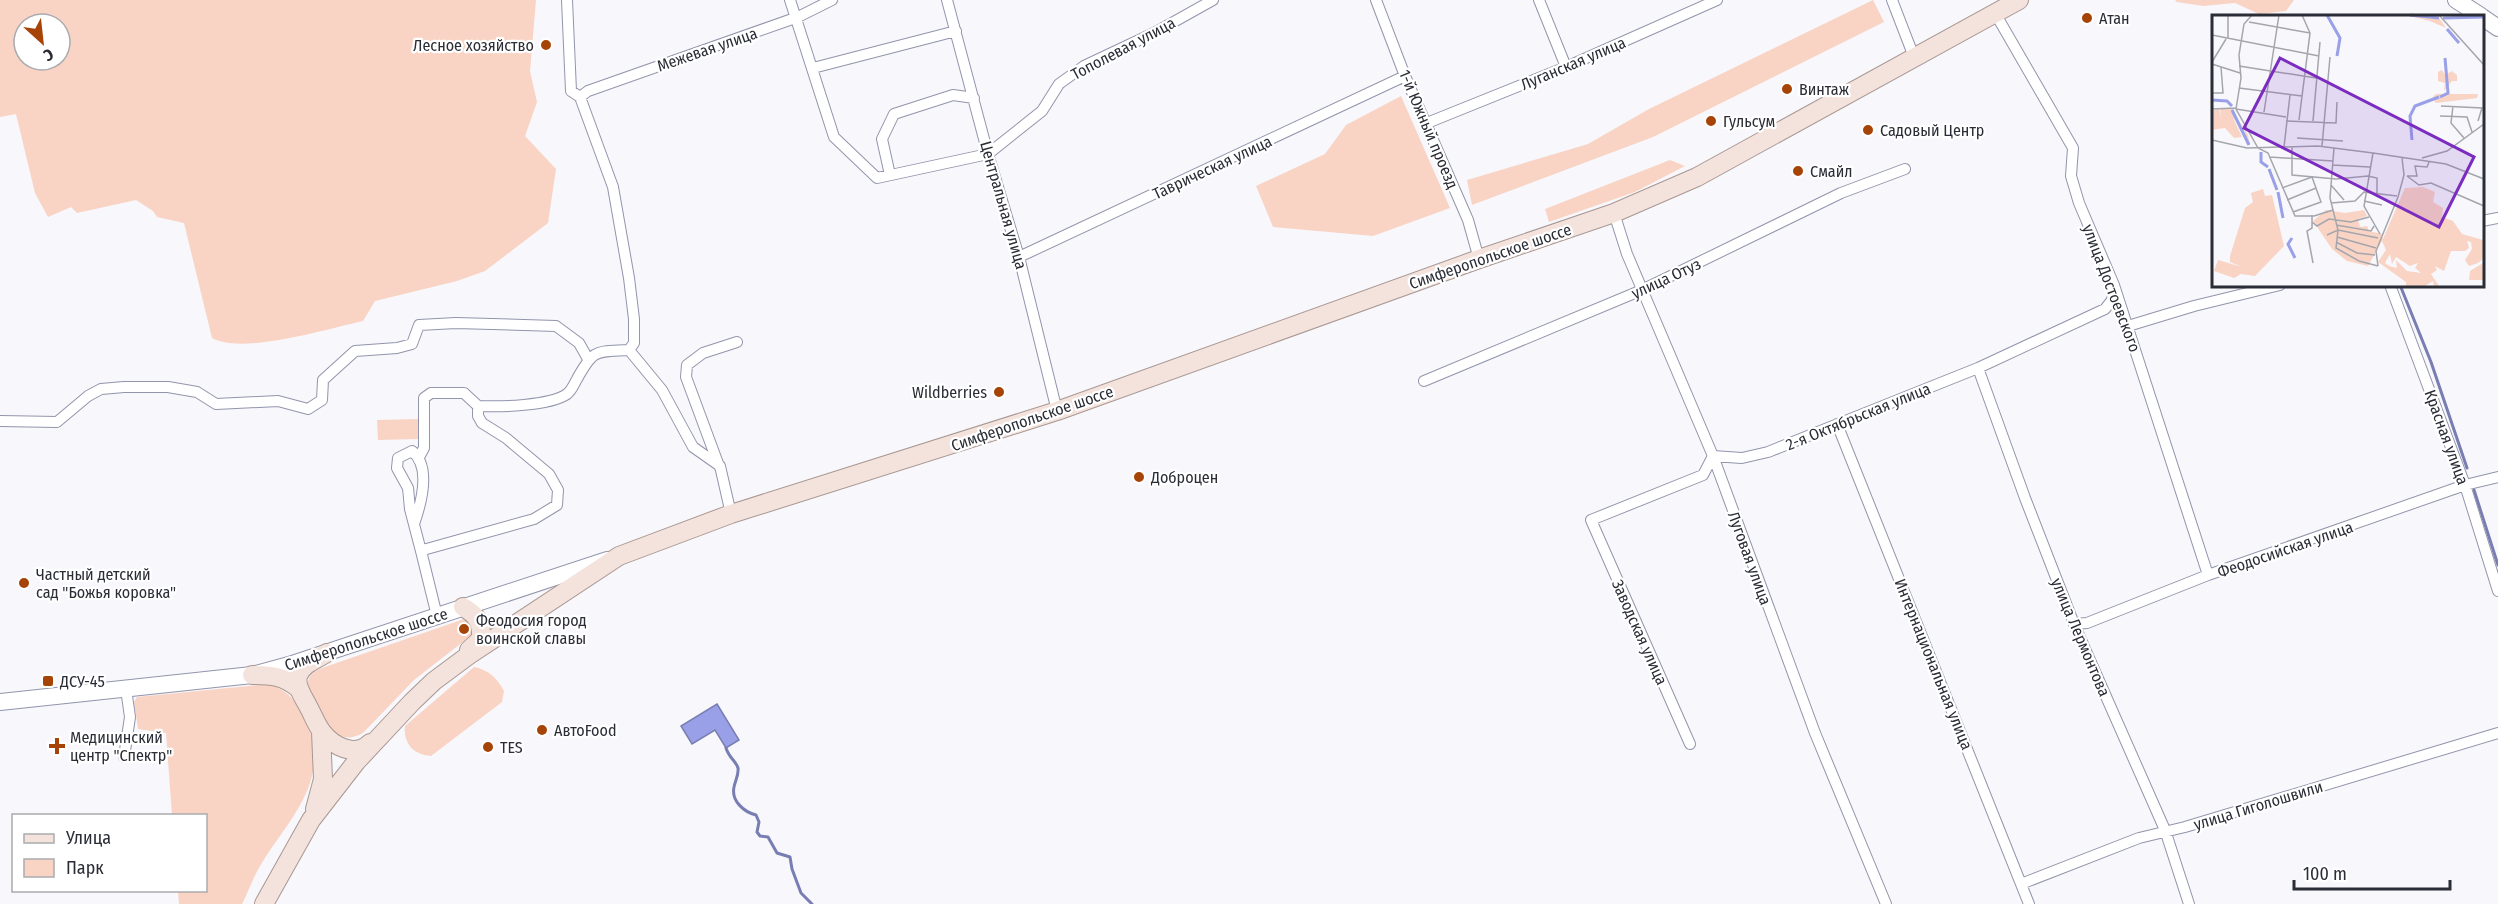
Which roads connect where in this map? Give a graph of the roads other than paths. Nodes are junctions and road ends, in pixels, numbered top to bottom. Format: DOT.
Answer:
graph roads {
  1 [pos="567,0"];
  2 [pos="790,0"];
  3 [pos="832,0"];
  4 [pos="947,0"];
  5 [pos="1213,0"];
  6 [pos="1376,0"];
  7 [pos="1539,0"];
  8 [pos="1892,0"];
  9 [pos="2019,0"];
  10 [pos="2456,0"];
  11 [pos="1710,2"];
  12 [pos="1995,13"];
  13 [pos="2478,15"];
  14 [pos="798,17"];
  15 [pos="2483,18"];
  16 [pos="2498,28"];
  17 [pos="956,31"];
  18 [pos="1914,57"];
  19 [pos="1566,67"];
  20 [pos="813,68"];
  21 [pos="1405,76"];
  22 [pos="580,97"];
  23 [pos="974,98"];
  24 [pos="1427,123"];
  25 [pos="988,154"];
  26 [pos="1905,169"];
  27 [pos="890,175"];
  28 [pos="1614,213"];
  29 [pos="2498,218"];
  30 [pos="2483,220"];
  31 [pos="1019,257"];
  32 [pos="1479,259"];
  33 [pos="2114,285"];
  34 [pos="2276,286"];
  35 [pos="2390,286"];
  36 [pos="1642,290"];
  37 [pos="2128,326"];
  38 [pos="737,342"];
  39 [pos="629,350"];
  40 [pos="588,358"];
  41 [pos="1978,368"];
  42 [pos="1424,381"];
  43 [pos="478,406"];
  44 [pos="1057,411"];
  45 [pos="0,421"];
  46 [pos="1837,424"];
  47 [pos="1713,456"];
  48 [pos="419,457"];
  49 [pos="720,466"];
  50 [pos="2498,477"];
  51 [pos="2465,485"];
  52 [pos="731,514"];
  53 [pos="414,524"];
  54 [pos="422,555"];
  55 [pos="619,556"];
  56 [pos="2208,575"];
  57 [pos="2498,591"];
  58 [pos="463,607"];
  59 [pos="437,616"];
  60 [pos="2074,624"];
  61 [pos="327,653"];
  62 [pos="469,655"];
  63 [pos="252,675"];
  64 [pos="126,689"];
  65 [pos="299,689"];
  66 [pos="0,702"];
  67 [pos="393,722"];
  68 [pos="321,732"];
  69 [pos="2498,733"];
  70 [pos="1690,744"];
  71 [pos="124,758"];
  72 [pos="311,820"];
  73 [pos="2165,830"];
  74 [pos="2021,884"];
  75 [pos="264,904"];
  76 [pos="1886,904"];
  77 [pos="2029,904"];
  78 [pos="2189,904"];
  1 -- 22 [label="street"];
  2 -- 14 [label="street"];
  3 -- 14 [label="street, Межевая улица"];
  4 -- 17 [label="street, Центральная улица"];
  5 -- 25 [label="street, Тополевая улица"];
  6 -- 21 [label="street, 1-й Южный проезд"];
  7 -- 19 [label="street"];
  8 -- 18 [label="street"];
  9 -- 12 [label="main road, Симферопольское шоссе"];
  10 -- 13 [label="main road"];
  11 -- 19 [label="street, Луганская улица"];
  12 -- 18 [label="main road, Симферопольское шоссе"];
  12 -- 33 [label="street, улица Достоевского"];
  14 -- 20 [label="street"];
  14 -- 22 [label="street, Межевая улица"];
  15 -- 16 [label="main road"];
  17 -- 20 [label="street"];
  17 -- 23 [label="street, Центральная улица"];
  18 -- 28 [label="main road, Симферопольское шоссе"];
  19 -- 24 [label="street, Луганская улица"];
  20 -- 27 [label="street"];
  21 -- 24 [label="street, 1-й Южный проезд"];
  21 -- 31 [label="street, Таврическая улица"];
  22 -- 39 [label="street"];
  23 -- 25 [label="street, Центральная улица"];
  23 -- 27 [label="street"];
  24 -- 32 [label="street, 1-й Южный проезд"];
  25 -- 27 [label="street"];
  25 -- 31 [label="street, Центральная улица"];
  26 -- 36 [label="street, улица Отуз"];
  28 -- 32 [label="main road, Симферопольское шоссе"];
  28 -- 36 [label="street, Луговая улица"];
  29 -- 30 [label="street"];
  31 -- 44 [label="street, Центральная улица"];
  32 -- 44 [label="main road, Симферопольское шоссе"];
  33 -- 37 [label="street, улица Достоевского"];
  33 -- 41 [label="street, 2-я Октябрьская улица"];
  34 -- 37 [label="street"];
  35 -- 51 [label="street, Красная улица"];
  36 -- 42 [label="street, улица Отуз"];
  36 -- 47 [label="street, Луговая улица"];
  37 -- 56 [label="street, улица Достоевского"];
  38 -- 49 [label="street"];
  39 -- 40 [label="street"];
  39 -- 49 [label="street"];
  40 -- 43 [label="street"];
  40 -- 45 [label="street"];
  41 -- 46 [label="street, 2-я Октябрьская улица"];
  41 -- 60 [label="street, улица Лермонтова"];
  43 -- 48 [label="street"];
  43 -- 54 [label="street"];
  44 -- 52 [label="main road, Симферопольское шоссе"];
  46 -- 47 [label="street, 2-я Октябрьская улица"];
  46 -- 74 [label="street, Интернациональная улица"];
  47 -- 70 [label="street, Заводская улица"];
  47 -- 76 [label="street, Луговая улица"];
  48 -- 53 [label="street"];
  48 -- 53 [label="street"];
  49 -- 52 [label="street"];
  50 -- 51 [label="street, Феодосийская улица"];
  51 -- 56 [label="street, Феодосийская улица"];
  51 -- 57 [label="street, Красная улица"];
  52 -- 55 [label="main road, Симферопольское шоссе"];
  53 -- 54 [label="street"];
  54 -- 59 [label="street"];
  55 -- 58 [label="main road, Симферопольское шоссе"];
  55 -- 62 [label="main road"];
  56 -- 60 [label="street, Феодосийская улица"];
  58 -- 59 [label="main road, Симферопольское шоссе"];
  58 -- 62 [label="main road"];
  59 -- 61 [label="main road, Симферопольское шоссе"];
  60 -- 73 [label="street, улица Лермонтова"];
  61 -- 63 [label="main road, Симферопольское шоссе"];
  61 -- 65 [label="main road"];
  62 -- 67 [label="main road"];
  63 -- 64 [label="main road, Симферопольское шоссе"];
  63 -- 65 [label="main road"];
  64 -- 66 [label="main road, Симферопольское шоссе"];
  64 -- 71 [label="street"];
  65 -- 68 [label="main road"];
  67 -- 68 [label="main road"];
  67 -- 72 [label="main road"];
  68 -- 72 [label="main road"];
  69 -- 73 [label="street, улица Гиголошвили"];
  72 -- 75 [label="main road"];
  73 -- 74 [label="street, улица Гиголошвили"];
  73 -- 78 [label="street, улица Лермонтова"];
  74 -- 77 [label="street, Интернациональная улица"];
}
